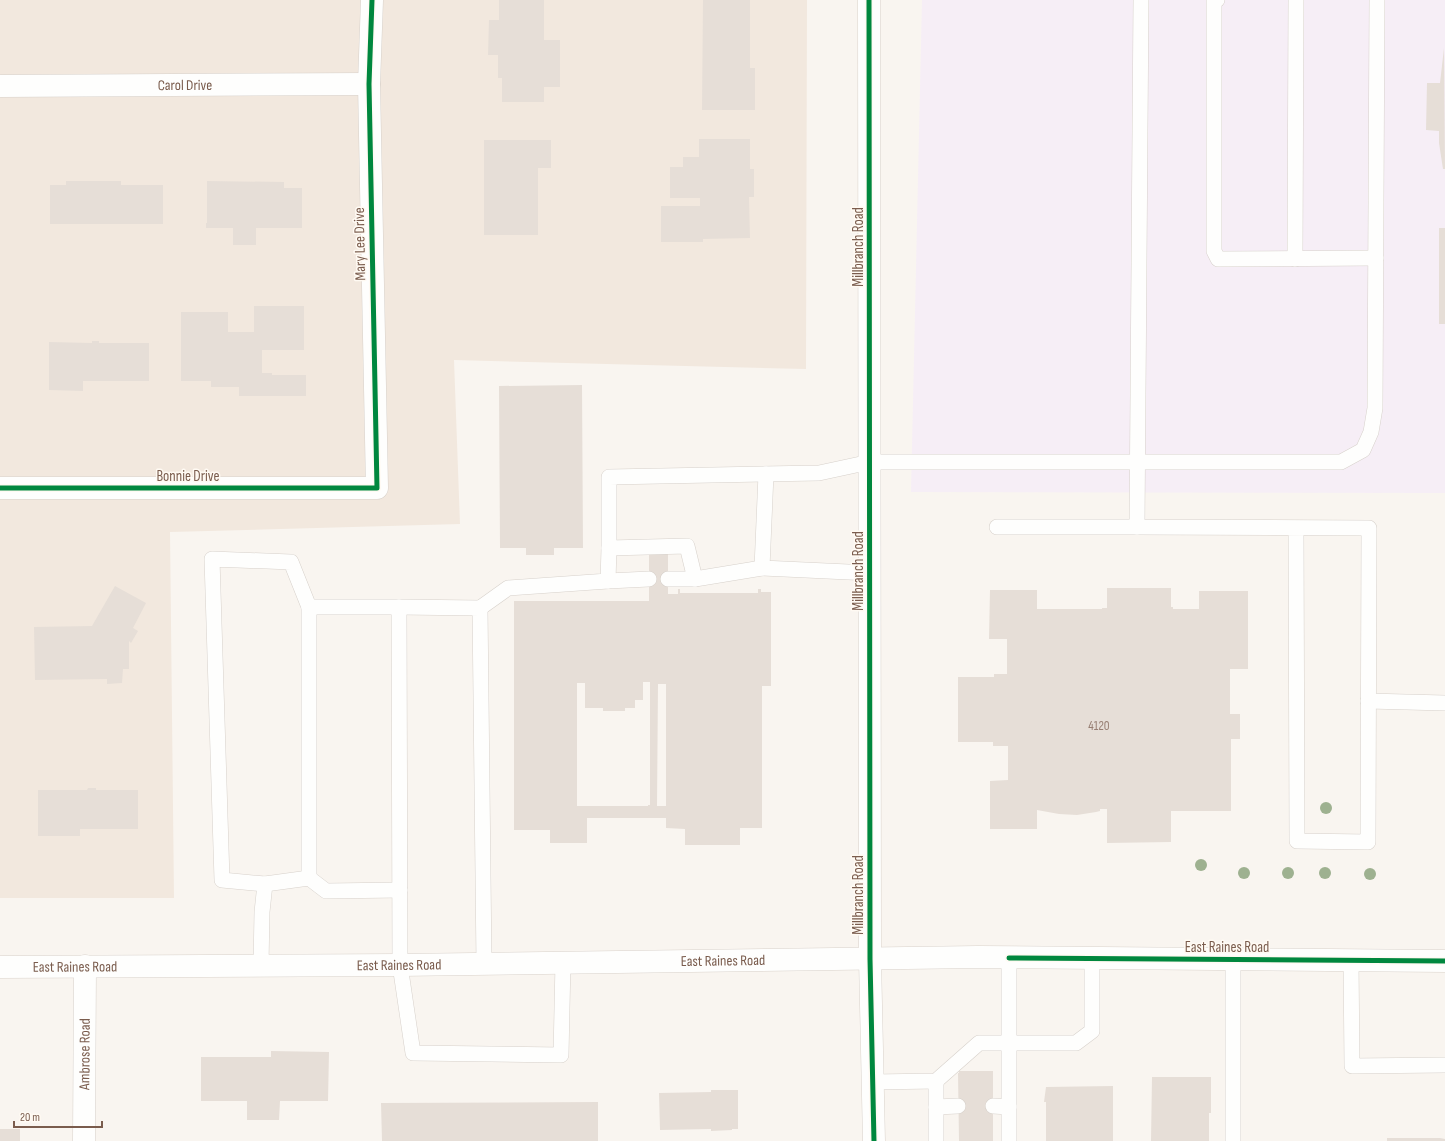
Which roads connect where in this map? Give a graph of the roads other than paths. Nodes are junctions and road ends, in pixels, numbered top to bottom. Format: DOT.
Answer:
graph roads {
  1 [pos="372,0"];
  2 [pos="870,0"];
  3 [pos="1141,0"];
  4 [pos="1217,0"];
  5 [pos="1296,0"];
  6 [pos="1377,0"];
  7 [pos="369,84"];
  8 [pos="0,86"];
  9 [pos="1376,258"];
  10 [pos="1295,259"];
  11 [pos="870,462"];
  12 [pos="1137,463"];
  13 [pos="766,474"];
  14 [pos="0,488"];
  15 [pos="377,488"];
  16 [pos="997,527"];
  17 [pos="1137,527"];
  18 [pos="1296,528"];
  19 [pos="609,548"];
  20 [pos="762,568"];
  21 [pos="870,573"];
  22 [pos="649,579"];
  23 [pos="668,579"];
  24 [pos="695,579"];
  25 [pos="608,581"];
  26 [pos="309,607"];
  27 [pos="399,607"];
  28 [pos="480,608"];
  29 [pos="1368,701"];
  30 [pos="1445,703"];
  31 [pos="309,878"];
  32 [pos="265,884"];
  33 [pos="400,890"];
  34 [pos="1009,958"];
  35 [pos="1092,958"];
  36 [pos="870,959"];
  37 [pos="1233,959"];
  38 [pos="1351,960"];
  39 [pos="1445,961"];
  40 [pos="563,962"];
  41 [pos="484,964"];
  42 [pos="261,965"];
  43 [pos="400,965"];
  44 [pos="85,966"];
  45 [pos="0,967"];
  46 [pos="1009,1043"];
  47 [pos="1445,1065"];
  48 [pos="936,1081"];
  49 [pos="873,1082"];
  50 [pos="958,1106"];
  51 [pos="993,1106"];
  52 [pos="936,1107"];
  53 [pos="1009,1107"];
  54 [pos="84,1141"];
  55 [pos="874,1141"];
  56 [pos="936,1141"];
  57 [pos="1009,1141"];
  58 [pos="1233,1141"];
  1 -- 7 [label="main road, Mary Lee Drive"];
  2 -- 11 [label="main road, Millbranch Road"];
  3 -- 12 [label="lane"];
  4 -- 10 [label="lane"];
  5 -- 10 [label="lane"];
  6 -- 9 [label="lane"];
  7 -- 8 [label="main road, Carol Drive"];
  7 -- 15 [label="main road, Mary Lee Drive"];
  9 -- 10 [label="lane"];
  9 -- 12 [label="lane"];
  11 -- 12 [label="lane"];
  11 -- 13 [label="lane"];
  11 -- 21 [label="main road, Millbranch Road"];
  12 -- 17 [label="lane"];
  13 -- 19 [label="lane"];
  13 -- 20 [label="lane"];
  14 -- 15 [label="main road, Bonnie Drive"];
  16 -- 17 [label="lane"];
  17 -- 18 [label="lane"];
  18 -- 29 [label="lane"];
  18 -- 29 [label="lane"];
  19 -- 24 [label="lane"];
  19 -- 25 [label="lane"];
  20 -- 21 [label="lane"];
  20 -- 24 [label="lane"];
  21 -- 36 [label="main road, Millbranch Road"];
  22 -- 25 [label="lane"];
  23 -- 24 [label="lane"];
  25 -- 28 [label="lane"];
  26 -- 27 [label="lane"];
  26 -- 31 [label="lane"];
  26 -- 32 [label="lane"];
  27 -- 28 [label="lane"];
  27 -- 33 [label="lane"];
  28 -- 41 [label="lane"];
  29 -- 30 [label="lane"];
  31 -- 32 [label="lane"];
  31 -- 33 [label="lane"];
  32 -- 42 [label="lane"];
  33 -- 43 [label="lane"];
  34 -- 35 [label="main road, East Raines Road"];
  34 -- 36 [label="main road, East Raines Road"];
  34 -- 46 [label="lane"];
  35 -- 37 [label="main road, East Raines Road"];
  35 -- 46 [label="lane"];
  36 -- 40 [label="main road, East Raines Road"];
  36 -- 49 [label="main road, Millbranch Road"];
  37 -- 38 [label="main road, East Raines Road"];
  37 -- 58 [label="lane"];
  38 -- 39 [label="main road, East Raines Road"];
  38 -- 47 [label="lane"];
  40 -- 41 [label="main road, East Raines Road"];
  40 -- 43 [label="lane"];
  41 -- 43 [label="main road, East Raines Road"];
  42 -- 43 [label="main road, East Raines Road"];
  42 -- 44 [label="main road, East Raines Road"];
  44 -- 45 [label="main road, East Raines Road"];
  44 -- 54 [label="main road, Ambrose Road"];
  46 -- 48 [label="lane"];
  46 -- 53 [label="lane"];
  48 -- 49 [label="lane"];
  48 -- 52 [label="lane"];
  49 -- 55 [label="main road, Millbranch Road"];
  50 -- 52 [label="lane"];
  51 -- 53 [label="lane"];
  52 -- 56 [label="lane"];
  53 -- 57 [label="lane"];
}
